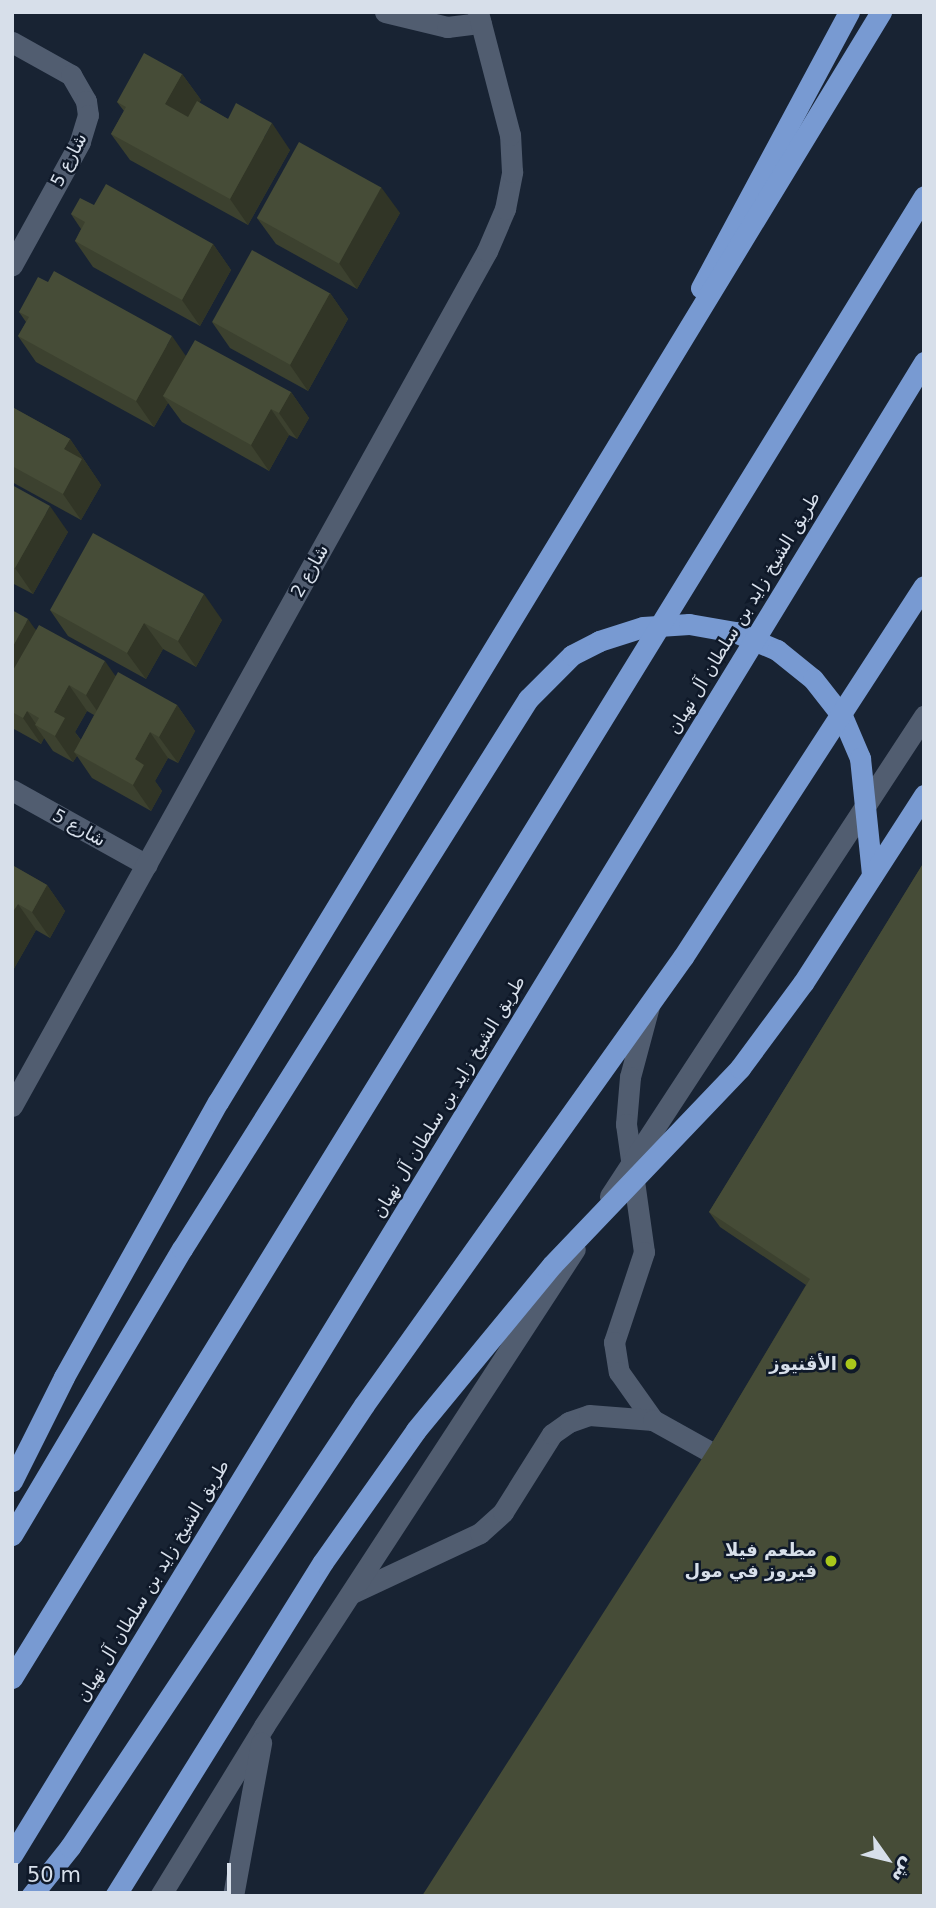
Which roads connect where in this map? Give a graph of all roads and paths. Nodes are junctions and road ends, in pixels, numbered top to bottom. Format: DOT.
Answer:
graph roads {
  1 [pos="385,12"];
  2 [pos="849,12"];
  3 [pos="881,12"];
  4 [pos="890,12"];
  5 [pos="480,18"];
  6 [pos="12,42"];
  7 [pos="855,57"];
  8 [pos="924,196"];
  9 [pos="12,265"];
  10 [pos="924,362"];
  11 [pos="611,460"];
  12 [pos="924,586"];
  13 [pos="924,716"];
  14 [pos="12,790"];
  15 [pos="924,795"];
  16 [pos="147,865"];
  17 [pos="872,875"];
  18 [pos="650,1004"];
  19 [pos="12,1106"];
  20 [pos="631,1164"];
  21 [pos="653,1420"];
  22 [pos="723,1458"];
  23 [pos="12,1481"];
  24 [pos="12,1535"];
  25 [pos="350,1594"];
  26 [pos="12,1678"];
  27 [pos="264,1726"];
  28 [pos="12,1856"];
  29 [pos="31,1896"];
  30 [pos="115,1896"];
  31 [pos="160,1896"];
  32 [pos="233,1896"];
  1 -- 5 [label="street"];
  2 -- 11 [label="highway"];
  3 -- 7 [label="highway"];
  4 -- 7 [label="highway"];
  5 -- 16 [label="street, شارع 2"];
  6 -- 9 [label="street, شارع 5"];
  7 -- 11 [label="highway"];
  8 -- 26 [label="highway"];
  10 -- 28 [label="highway, طريق الشيخ زايد بن سلطان آل نهيان"];
  11 -- 23 [label="highway"];
  12 -- 18 [label="highway"];
  13 -- 20 [label="street"];
  14 -- 16 [label="street, شارع 5"];
  15 -- 17 [label="highway"];
  16 -- 19 [label="street, شارع 2"];
  17 -- 24 [label="highway"];
  17 -- 30 [label="highway"];
  18 -- 20 [label="street"];
  18 -- 29 [label="highway"];
  20 -- 21 [label="street"];
  20 -- 25 [label="street"];
  21 -- 22 [label="street"];
  21 -- 25 [label="street"];
  25 -- 27 [label="street"];
  27 -- 31 [label="street"];
  27 -- 32 [label="street"];
}
